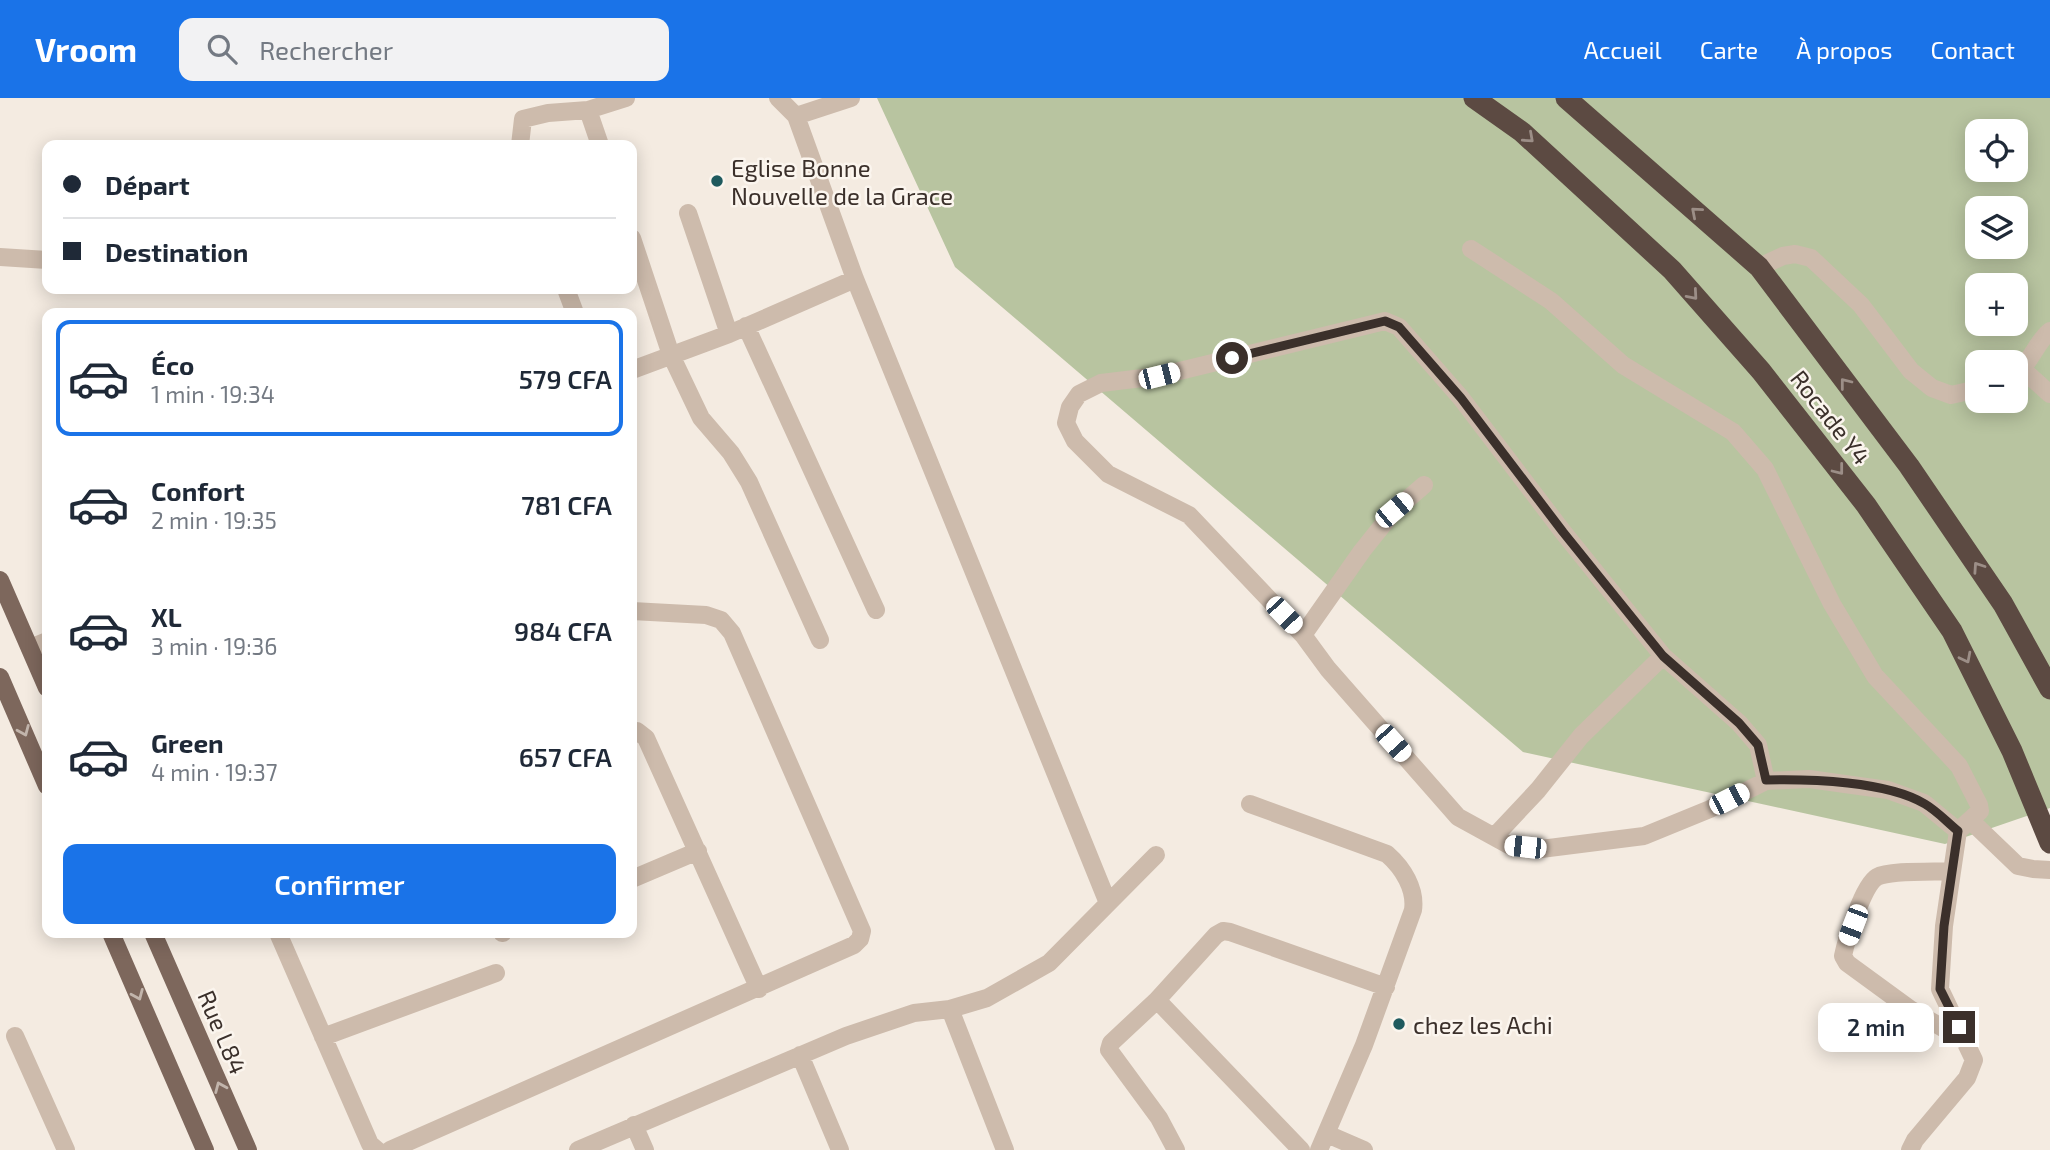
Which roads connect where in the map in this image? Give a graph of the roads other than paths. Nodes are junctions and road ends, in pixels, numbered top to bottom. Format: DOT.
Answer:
graph roads {
  1 [pos="626,98"];
  2 [pos="778,98"];
  3 [pos="851,98"];
  4 [pos="1474,98"];
  5 [pos="1566,98"];
  6 [pos="588,110"];
  7 [pos="796,116"];
  8 [pos="521,140"];
  9 [pos="598,140"];
  10 [pos="688,213"];
  11 [pos="1471,249"];
  12 [pos="637,253"];
  13 [pos="0,257"];
  14 [pos="42,260"];
  15 [pos="1759,267"];
  16 [pos="855,279"];
  17 [pos="746,326"];
  18 [pos="2050,331"];
  19 [pos="729,334"];
  20 [pos="671,355"];
  21 [pos="2028,357"];
  22 [pos="637,368"];
  23 [pos="2028,377"];
  24 [pos="1965,392"];
  25 [pos="2050,394"];
  26 [pos="1424,485"];
  27 [pos="0,580"];
  28 [pos="876,610"];
  29 [pos="637,611"];
  30 [pos="1303,635"];
  31 [pos="820,640"];
  32 [pos="42,643"];
  33 [pos="30,648"];
  34 [pos="1663,656"];
  35 [pos="42,676"];
  36 [pos="0,677"];
  37 [pos="2050,689"];
  38 [pos="637,731"];
  39 [pos="42,774"];
  40 [pos="1766,780"];
  41 [pos="1250,804"];
  42 [pos="1964,825"];
  43 [pos="1494,837"];
  44 [pos="2050,843"];
  45 [pos="698,851"];
  46 [pos="1156,855"];
  47 [pos="2050,870"];
  48 [pos="1952,871"];
  49 [pos="637,877"];
  50 [pos="1108,903"];
  51 [pos="113,938"];
  52 [pos="155,938"];
  53 [pos="280,938"];
  54 [pos="496,973"];
  55 [pos="1386,987"];
  56 [pos="759,989"];
  57 [pos="1157,1000"];
  58 [pos="950,1010"];
  59 [pos="15,1036"];
  60 [pos="323,1037"];
  61 [pos="1967,1042"];
  62 [pos="800,1055"];
  63 [pos="634,1125"];
  64 [pos="1323,1142"];
  65 [pos="66,1150"];
  66 [pos="205,1150"];
  67 [pos="248,1150"];
  68 [pos="377,1150"];
  69 [pos="390,1150"];
  70 [pos="578,1150"];
  71 [pos="645,1150"];
  72 [pos="840,1150"];
  73 [pos="1005,1150"];
  74 [pos="1176,1150"];
  75 [pos="1301,1150"];
  76 [pos="1364,1150"];
  77 [pos="1910,1150"];
  1 -- 6 [label="street"];
  2 -- 7 [label="street"];
  3 -- 7 [label="street"];
  4 -- 44 [label="highway, Rocade Y4, one-way"];
  15 -- 5 [label="highway, Rocade Y4, one-way"];
  6 -- 8 [label="street"];
  6 -- 9 [label="street"];
  7 -- 16 [label="street"];
  10 -- 19 [label="street"];
  11 -- 42 [label="street"];
  12 -- 20 [label="street"];
  13 -- 14 [label="street"];
  15 -- 24 [label="street"];
  37 -- 15 [label="highway, Rocade Y4, one-way"];
  16 -- 17 [label="street"];
  16 -- 50 [label="street"];
  17 -- 19 [label="street"];
  17 -- 28 [label="street"];
  18 -- 21 [label="street"];
  19 -- 20 [label="street"];
  20 -- 22 [label="street"];
  20 -- 31 [label="street"];
  23 -- 25 [label="street"];
  26 -- 30 [label="street"];
  27 -- 33 [label="main road"];
  29 -- 56 [label="street"];
  30 -- 34 [label="street"];
  30 -- 43 [label="street"];
  32 -- 33 [label="street"];
  33 -- 35 [label="main road"];
  34 -- 40 [label="street"];
  34 -- 43 [label="street"];
  36 -- 39 [label="main road, one-way"];
  38 -- 45 [label="street"];
  40 -- 42 [label="street"];
  40 -- 43 [label="street"];
  41 -- 55 [label="street"];
  42 -- 47 [label="street"];
  42 -- 48 [label="street"];
  45 -- 49 [label="street"];
  45 -- 56 [label="street"];
  46 -- 50 [label="street"];
  48 -- 61 [label="street"];
  48 -- 61 [label="street"];
  50 -- 58 [label="street"];
  51 -- 66 [label="main road, one-way"];
  67 -- 52 [label="main road, Rue L84, one-way"];
  53 -- 60 [label="street"];
  54 -- 60 [label="street"];
  55 -- 57 [label="street"];
  55 -- 64 [label="street"];
  56 -- 69 [label="street"];
  57 -- 74 [label="street"];
  57 -- 75 [label="street"];
  58 -- 62 [label="street"];
  58 -- 73 [label="street"];
  59 -- 65 [label="street"];
  60 -- 68 [label="street"];
  61 -- 77 [label="street"];
  62 -- 63 [label="street"];
  62 -- 72 [label="street"];
  63 -- 70 [label="street"];
  63 -- 71 [label="street"];
  64 -- 76 [label="street"];
}
